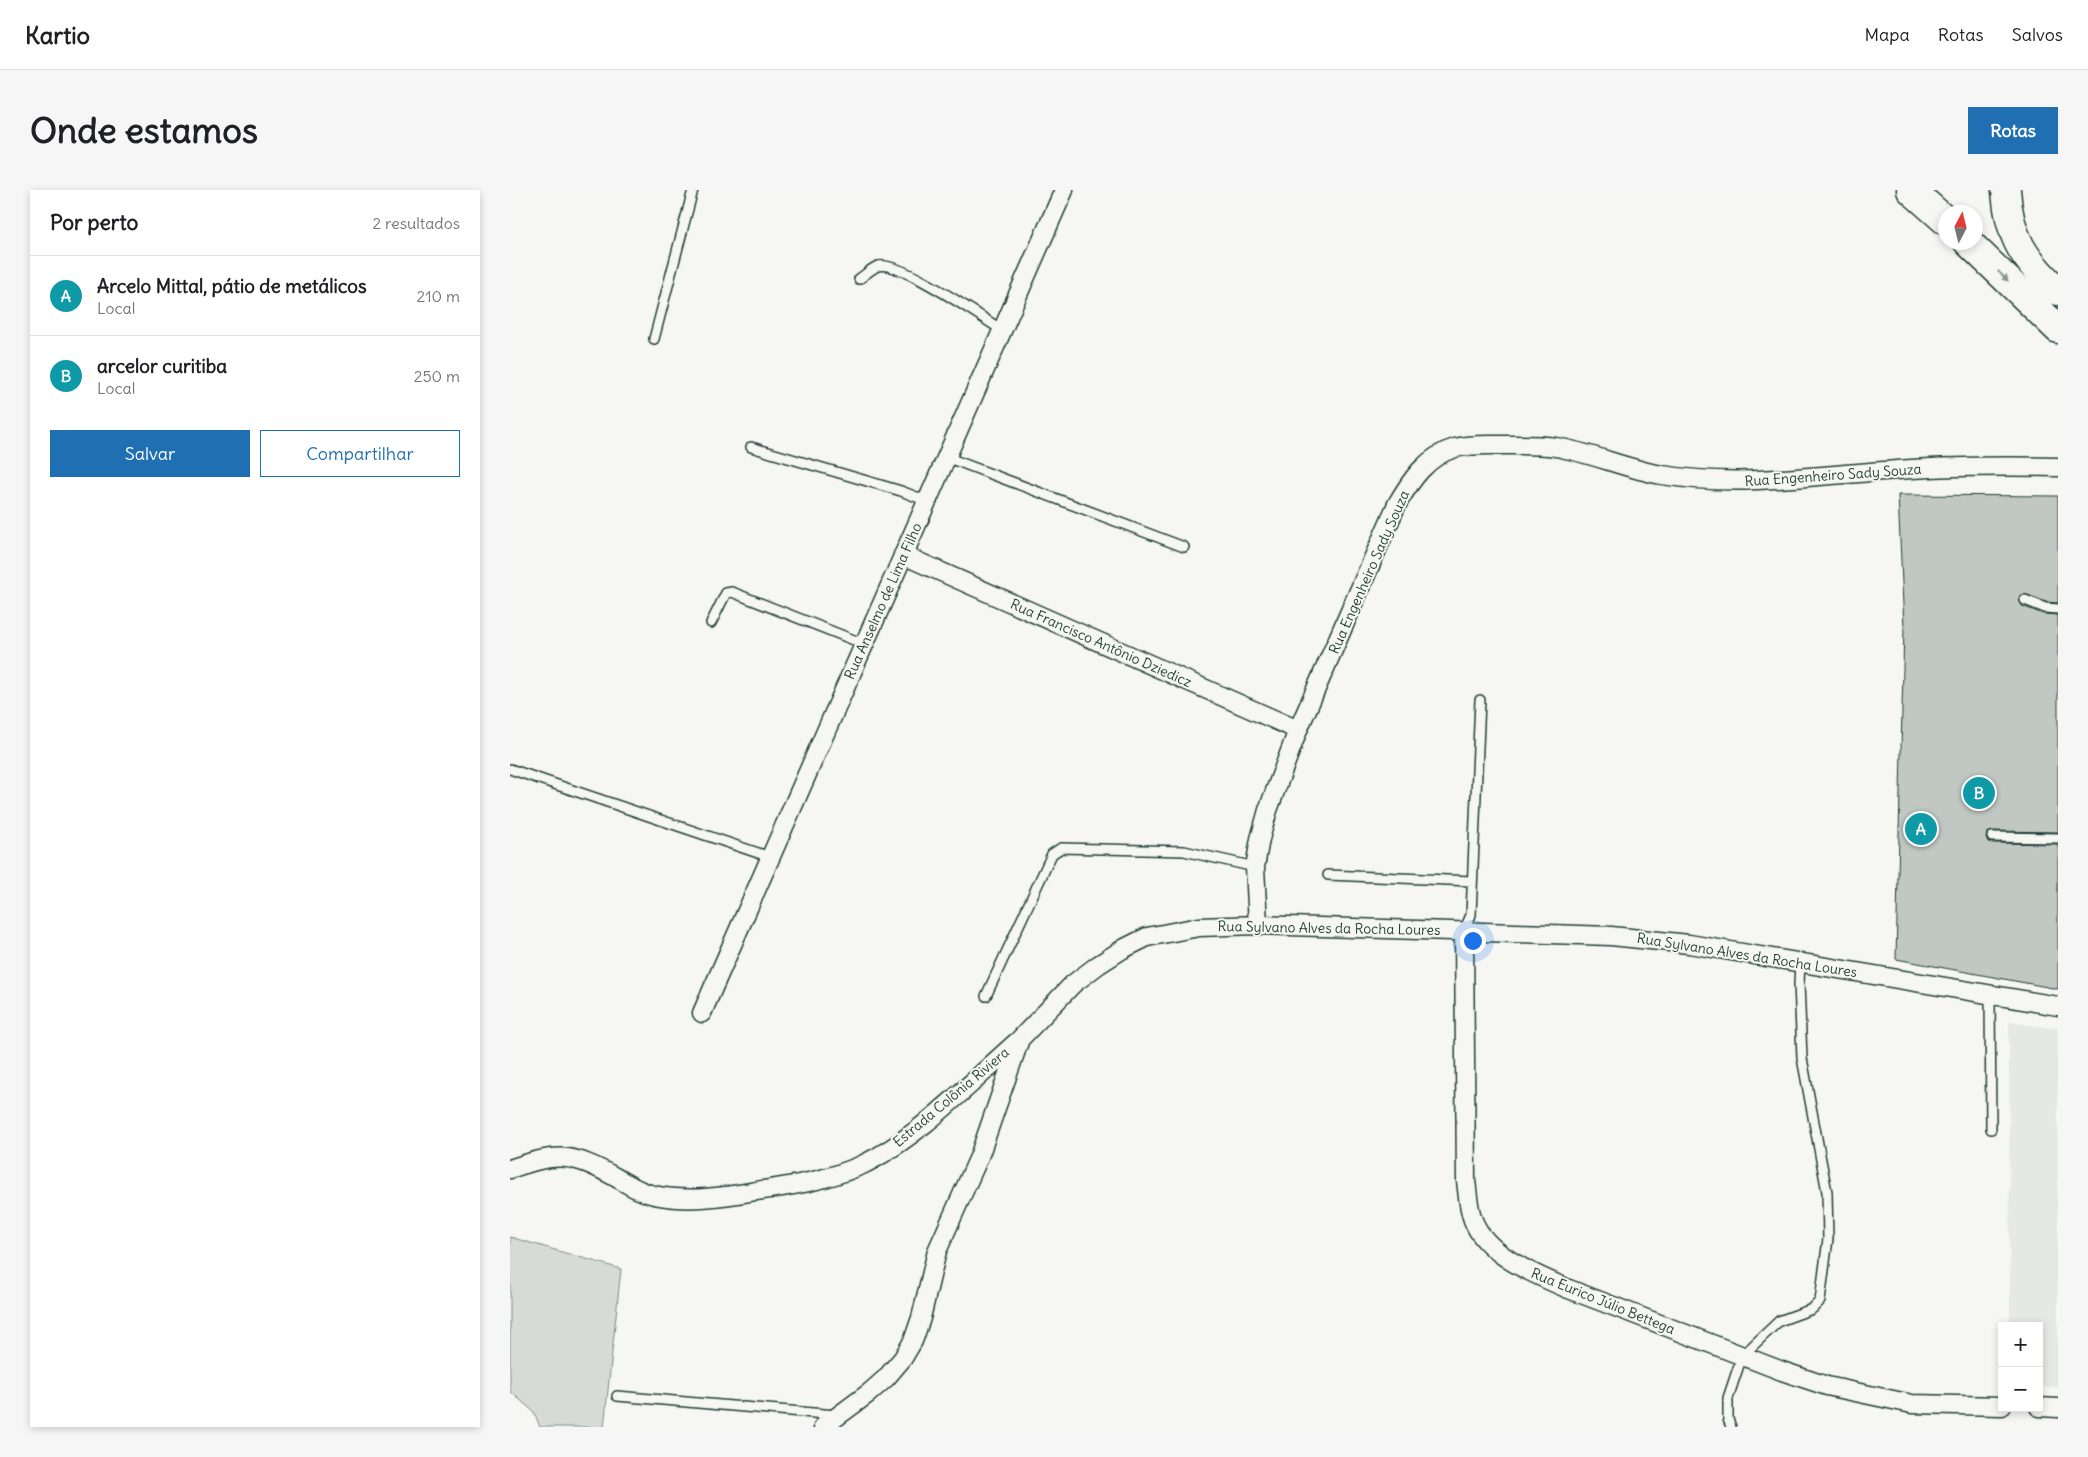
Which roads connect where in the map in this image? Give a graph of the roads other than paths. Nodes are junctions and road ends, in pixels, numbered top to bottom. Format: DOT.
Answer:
graph roads {
  1 [pos="693,190"];
  2 [pos="1064,190"];
  3 [pos="1911,190"];
  4 [pos="2006,190"];
  5 [pos="1938,214"];
  6 [pos="1976,250"];
  7 [pos="859,279"];
  8 [pos="2058,291"];
  9 [pos="2058,329"];
  10 [pos="1002,330"];
  11 [pos="654,340"];
  12 [pos="752,447"];
  13 [pos="946,457"];
  14 [pos="2058,467"];
  15 [pos="927,501"];
  16 [pos="1184,547"];
  17 [pos="903,555"];
  18 [pos="2025,600"];
  19 [pos="2058,610"];
  20 [pos="711,623"];
  21 [pos="864,644"];
  22 [pos="1480,700"];
  23 [pos="1298,730"];
  24 [pos="510,768"];
  25 [pos="1992,838"];
  26 [pos="2058,838"];
  27 [pos="770,857"];
  28 [pos="1255,867"];
  29 [pos="1328,875"];
  30 [pos="1472,881"];
  31 [pos="1258,925"];
  32 [pos="1464,931"];
  33 [pos="1800,963"];
  34 [pos="1990,994"];
  35 [pos="986,996"];
  36 [pos="2058,1006"];
  37 [pos="702,1013"];
  38 [pos="1020,1039"];
  39 [pos="1991,1129"];
  40 [pos="510,1169"];
  41 [pos="1742,1356"];
  42 [pos="617,1396"];
  43 [pos="1998,1406"];
  44 [pos="2043,1407"];
  45 [pos="2058,1408"];
  46 [pos="839,1416"];
  47 [pos="823,1427"];
  48 [pos="1731,1427"];
  1 -- 11 [label="lane"];
  2 -- 10 [label="street, Rua Anselmo de Lima Filho"];
  3 -- 5 [label="highway"];
  4 -- 8 [label="highway"];
  6 -- 9 [label="highway, one-way"];
  7 -- 10 [label="lane"];
  10 -- 13 [label="street, Rua Anselmo de Lima Filho"];
  12 -- 15 [label="lane"];
  13 -- 15 [label="street, Rua Anselmo de Lima Filho"];
  13 -- 16 [label="lane"];
  14 -- 23 [label="street, Rua Engenheiro Sady Souza"];
  15 -- 17 [label="street, Rua Anselmo de Lima Filho"];
  17 -- 21 [label="street, Rua Anselmo de Lima Filho"];
  17 -- 23 [label="street, Rua Francisco Antônio Dziedicz"];
  18 -- 19 [label="lane"];
  20 -- 21 [label="lane"];
  21 -- 27 [label="street, Rua Anselmo de Lima Filho"];
  22 -- 30 [label="lane"];
  23 -- 28 [label="street, Rua Engenheiro Sady Souza"];
  24 -- 27 [label="lane"];
  25 -- 26 [label="lane"];
  27 -- 37 [label="street, Rua Anselmo de Lima Filho"];
  28 -- 31 [label="street, Rua Engenheiro Sady Souza"];
  28 -- 35 [label="lane"];
  29 -- 30 [label="lane"];
  30 -- 32 [label="lane"];
  31 -- 32 [label="street, Rua Sylvano Alves da Rocha Loures"];
  31 -- 38 [label="street, Rua Sylvano Alves da Rocha Loures"];
  32 -- 33 [label="street, Rua Sylvano Alves da Rocha Loures"];
  32 -- 41 [label="street, Rua Eurico Júlio Bettega"];
  33 -- 34 [label="street, Rua Sylvano Alves da Rocha Loures"];
  33 -- 41 [label="lane"];
  34 -- 36 [label="street, Rua Sylvano Alves da Rocha Loures"];
  34 -- 39 [label="lane"];
  38 -- 40 [label="street, Estrada Colônia Riviera"];
  38 -- 46 [label="street, Rua Sylvano Alves da Rocha Loures"];
  41 -- 43 [label="street, Rua Eurico Júlio Bettega"];
  41 -- 48 [label="lane"];
  42 -- 46 [label="lane"];
  44 -- 45 [label="street"];
  46 -- 47 [label="street, Rua Sylvano Alves da Rocha Loures"];
}
